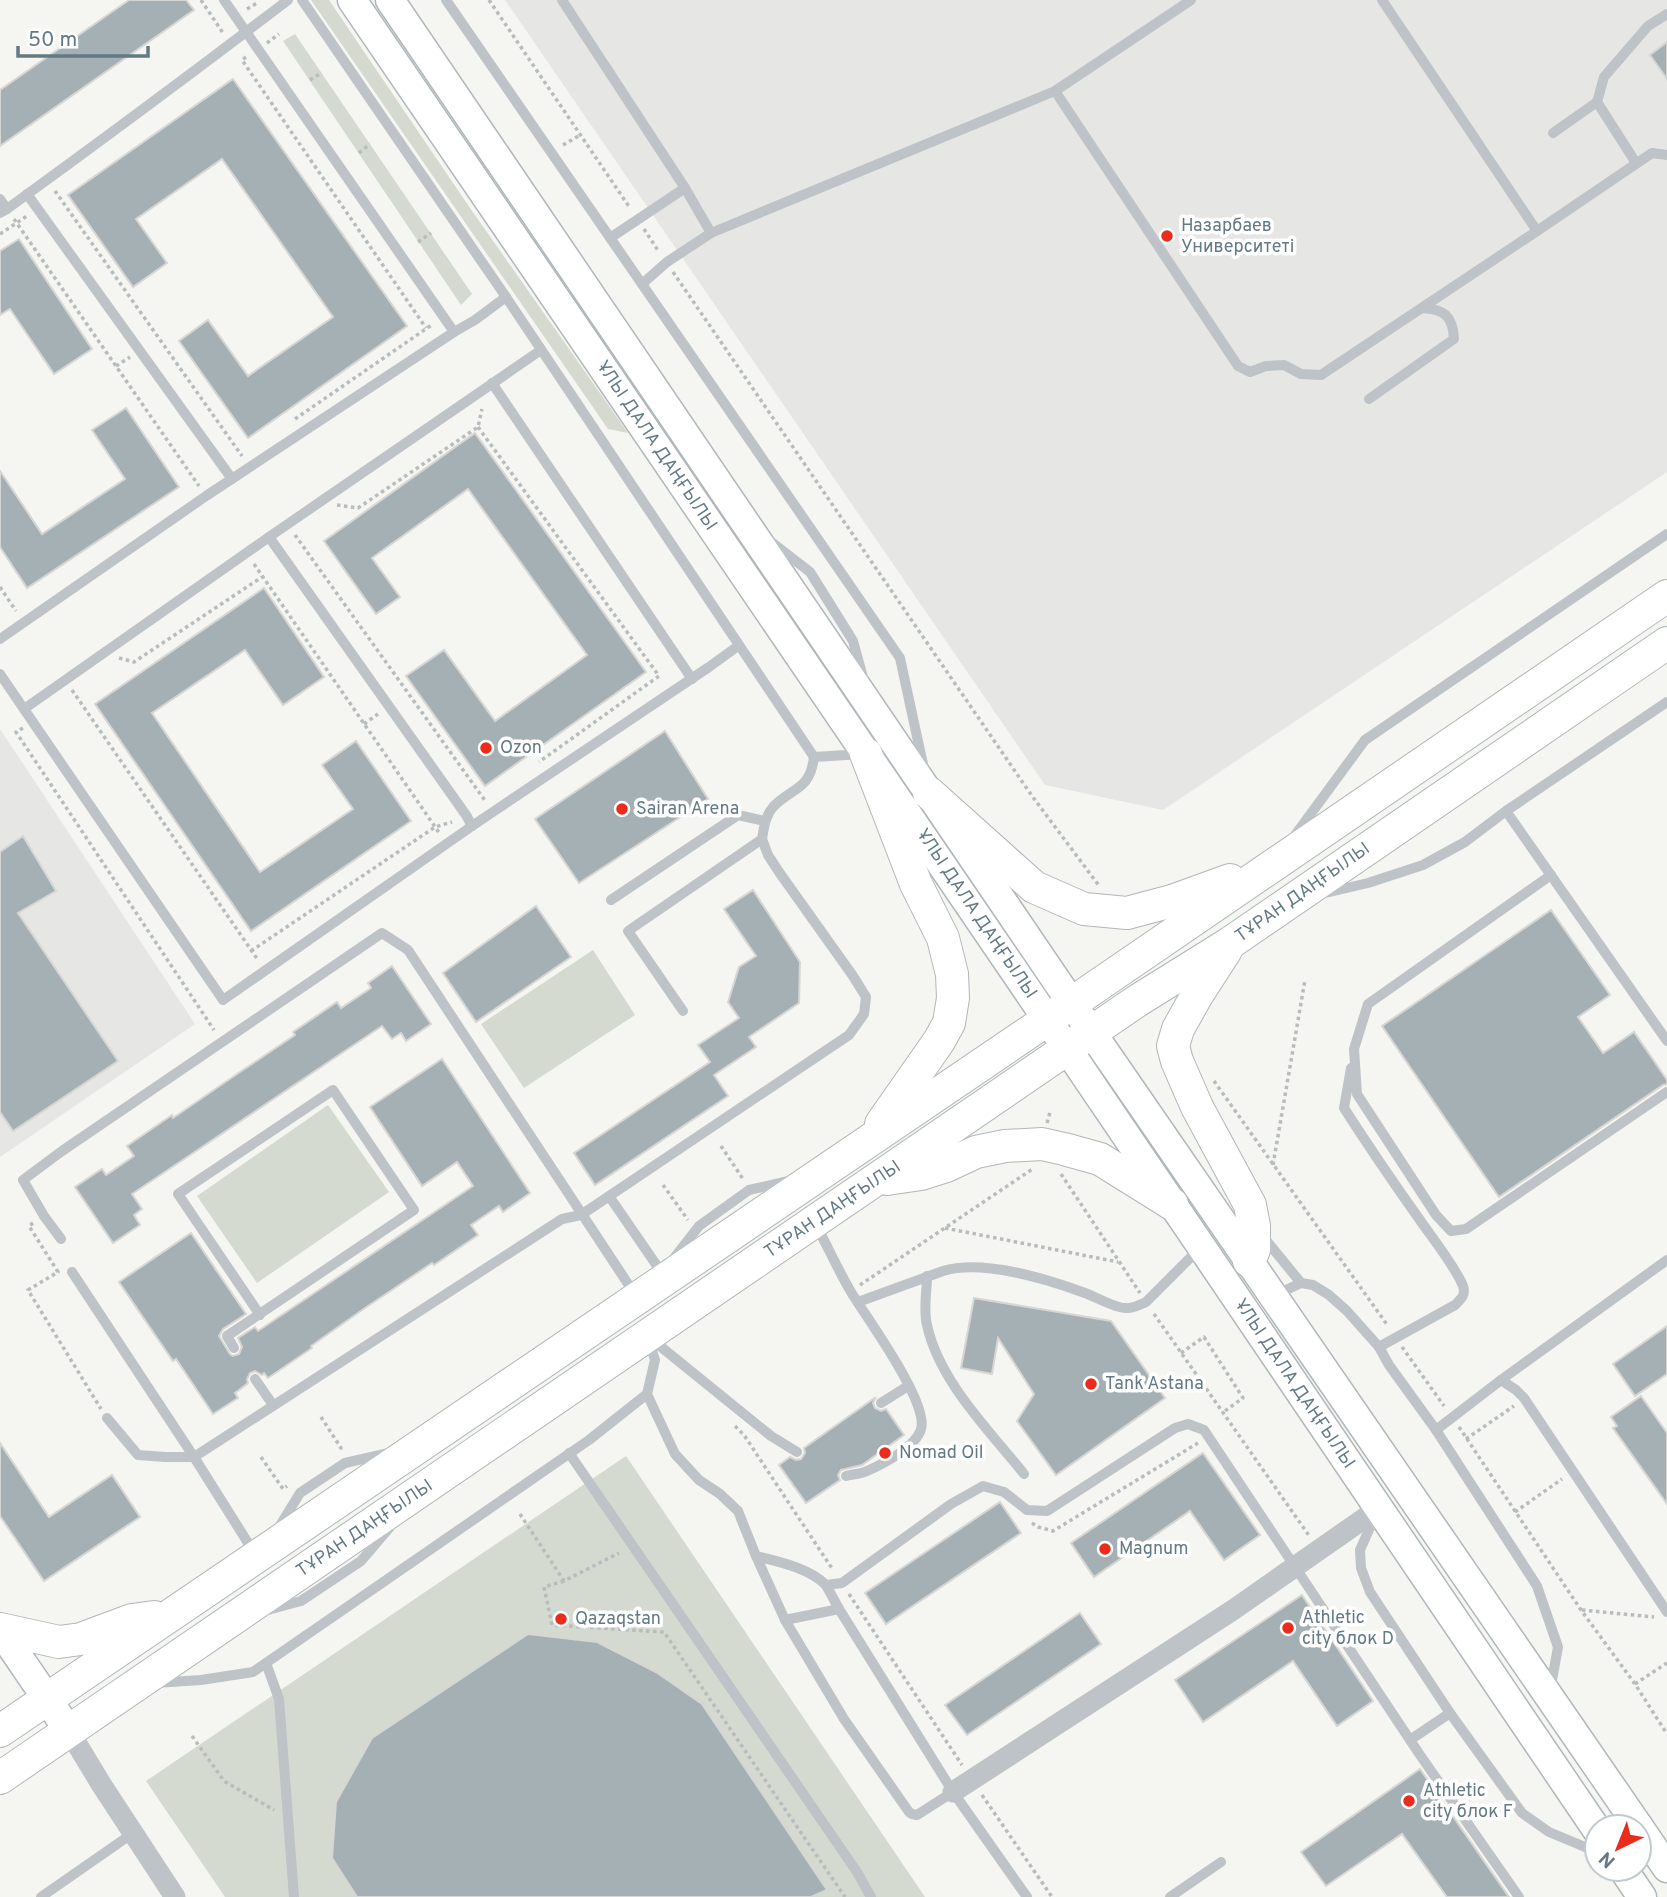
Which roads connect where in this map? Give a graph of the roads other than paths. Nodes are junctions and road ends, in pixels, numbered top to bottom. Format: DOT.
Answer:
graph roads {
  1 [pos="224,0"];
  2 [pos="288,0"];
  3 [pos="302,0"];
  4 [pos="352,0"];
  5 [pos="390,0"];
  6 [pos="446,0"];
  7 [pos="562,0"];
  8 [pos="1191,0"];
  9 [pos="1382,0"];
  10 [pos="1667,14"];
  11 [pos="246,33"];
  12 [pos="1055,91"];
  13 [pos="1597,102"];
  14 [pos="1553,133"];
  15 [pos="1667,155"];
  16 [pos="1636,163"];
  17 [pos="685,188"];
  18 [pos="27,194"];
  19 [pos="0,199"];
  20 [pos="4,211"];
  21 [pos="1537,231"];
  22 [pos="711,233"];
  23 [pos="610,238"];
  24 [pos="642,284"];
  25 [pos="506,297"];
  26 [pos="1422,308"];
  27 [pos="454,332"];
  28 [pos="541,350"];
  29 [pos="492,383"];
  30 [pos="1369,400"];
  31 [pos="232,479"];
  32 [pos="1667,534"];
  33 [pos="269,537"];
  34 [pos="1667,596"];
  35 [pos="0,639"];
  36 [pos="1667,643"];
  37 [pos="738,646"];
  38 [pos="0,674"];
  39 [pos="692,679"];
  40 [pos="1667,702"];
  41 [pos="24,709"];
  42 [pos="866,754"];
  43 [pos="814,757"];
  44 [pos="929,793"];
  45 [pos="1506,811"];
  46 [pos="765,821"];
  47 [pos="471,826"];
  48 [pos="762,839"];
  49 [pos="1274,864"];
  50 [pos="1551,875"];
  51 [pos="611,900"];
  52 [pos="1289,902"];
  53 [pos="1230,943"];
  54 [pos="1060,1011"];
  55 [pos="683,1012"];
  56 [pos="1667,1041"];
  57 [pos="1080,1042"];
  58 [pos="1354,1049"];
  59 [pos="1667,1092"];
  60 [pos="870,1140"];
  61 [pos="875,1181"];
  62 [pos="610,1196"];
  63 [pos="1172,1204"];
  64 [pos="582,1215"];
  65 [pos="814,1222"];
  66 [pos="1254,1226"];
  67 [pos="61,1239"];
  68 [pos="1201,1247"];
  69 [pos="1667,1260"];
  70 [pos="1249,1261"];
  71 [pos="72,1272"];
  72 [pos="928,1276"];
  73 [pos="1301,1283"];
  74 [pos="653,1285"];
  75 [pos="1273,1296"];
  76 [pos="858,1302"];
  77 [pos="260,1315"];
  78 [pos="648,1336"];
  79 [pos="1379,1347"];
  80 [pos="234,1348"];
  81 [pos="255,1379"];
  82 [pos="1501,1380"];
  83 [pos="908,1386"];
  84 [pos="647,1394"];
  85 [pos="881,1403"];
  86 [pos="273,1405"];
  87 [pos="107,1418"];
  88 [pos="1436,1430"];
  89 [pos="797,1452"];
  90 [pos="569,1453"];
  91 [pos="194,1457"];
  92 [pos="1024,1474"];
  93 [pos="846,1476"];
  94 [pos="1379,1508"];
  95 [pos="260,1555"];
  96 [pos="756,1556"];
  97 [pos="1294,1567"];
  98 [pos="826,1586"];
  99 [pos="839,1609"];
  100 [pos="1667,1612"];
  101 [pos="169,1615"];
  102 [pos="785,1620"];
  103 [pos="0,1630"];
  104 [pos="266,1663"];
  105 [pos="138,1684"];
  106 [pos="1549,1697"];
  107 [pos="48,1700"];
  108 [pos="1450,1713"];
  109 [pos="0,1731"];
  110 [pos="69,1731"];
  111 [pos="1410,1740"];
  112 [pos="0,1778"];
  113 [pos="953,1792"];
  114 [pos="1585,1813"];
  115 [pos="1629,1813"];
  116 [pos="133,1833"];
  117 [pos="1583,1846"];
  118 [pos="1653,1848"];
  119 [pos="1221,1862"];
  120 [pos="1667,1868"];
  121 [pos="41,1897"];
  122 [pos="175,1897"];
  123 [pos="294,1897"];
  124 [pos="871,1897"];
  125 [pos="1027,1897"];
  126 [pos="1170,1897"];
  127 [pos="1519,1897"];
  1 -- 11 [label="lane"];
  2 -- 11 [label="lane"];
  3 -- 25 [label="lane"];
  4 -- 42 [label="main road, ҰЛЫ ДАЛА ДАҢҒЫЛЫ"];
  5 -- 44 [label="main road, ҰЛЫ ДАЛА ДАҢҒЫЛЫ"];
  6 -- 23 [label="lane"];
  7 -- 17 [label="lane"];
  8 -- 12 [label="lane"];
  9 -- 21 [label="lane"];
  10 -- 13 [label="lane"];
  11 -- 18 [label="lane"];
  11 -- 27 [label="lane"];
  12 -- 22 [label="lane"];
  12 -- 26 [label="lane"];
  13 -- 14 [label="lane"];
  13 -- 16 [label="lane"];
  15 -- 16 [label="lane"];
  16 -- 21 [label="lane"];
  17 -- 22 [label="lane"];
  17 -- 23 [label="lane"];
  18 -- 20 [label="lane"];
  18 -- 31 [label="lane"];
  19 -- 20 [label="lane"];
  21 -- 26 [label="lane"];
  22 -- 24 [label="lane"];
  23 -- 24 [label="lane"];
  24 -- 44 [label="lane"];
  25 -- 27 [label="lane"];
  25 -- 28 [label="lane"];
  26 -- 30 [label="lane"];
  27 -- 31 [label="lane"];
  28 -- 29 [label="lane"];
  28 -- 37 [label="lane"];
  29 -- 33 [label="lane"];
  29 -- 39 [label="lane"];
  31 -- 35 [label="lane"];
  32 -- 49 [label="lane"];
  33 -- 41 [label="lane"];
  33 -- 47 [label="lane"];
  34 -- 49 [label="main road, ТҰРАН ДАҢҒЫЛЫ"];
  36 -- 52 [label="main road, ТҰРАН ДАҢҒЫЛЫ"];
  37 -- 39 [label="lane"];
  37 -- 43 [label="lane"];
  38 -- 41 [label="lane"];
  39 -- 47 [label="lane"];
  40 -- 45 [label="lane"];
  41 -- 47 [label="lane"];
  42 -- 43 [label="lane"];
  42 -- 54 [label="main road, ҰЛЫ ДАЛА ДАҢҒЫЛЫ"];
  42 -- 60 [label="main road"];
  43 -- 46 [label="lane"];
  44 -- 49 [label="main road"];
  44 -- 54 [label="main road, ҰЛЫ ДАЛА ДАҢҒЫЛЫ"];
  45 -- 50 [label="lane"];
  45 -- 52 [label="lane"];
  46 -- 48 [label="lane"];
  46 -- 51 [label="lane"];
  48 -- 55 [label="lane"];
  48 -- 62 [label="lane"];
  49 -- 54 [label="main road, ТҰРАН ДАҢҒЫЛЫ"];
  50 -- 56 [label="lane"];
  50 -- 58 [label="lane"];
  52 -- 53 [label="main road, ТҰРАН ДАҢҒЫЛЫ"];
  53 -- 57 [label="main road, ТҰРАН ДАҢҒЫЛЫ"];
  53 -- 66 [label="main road"];
  54 -- 57 [label="main road, ҰЛЫ ДАЛА ДАҢҒЫЛЫ"];
  54 -- 60 [label="main road, ТҰРАН ДАҢҒЫЛЫ"];
  57 -- 61 [label="main road, ТҰРАН ДАҢҒЫЛЫ"];
  57 -- 63 [label="main road, ҰЛЫ ДАЛА ДАҢҒЫЛЫ"];
  57 -- 70 [label="main road, ҰЛЫ ДАЛА ДАҢҒЫЛЫ"];
  58 -- 59 [label="lane"];
  58 -- 79 [label="lane"];
  60 -- 74 [label="main road, ТҰРАН ДАҢҒЫЛЫ"];
  61 -- 63 [label="main road"];
  61 -- 65 [label="main road, ТҰРАН ДАҢҒЫЛЫ"];
  62 -- 64 [label="lane"];
  62 -- 74 [label="lane"];
  63 -- 68 [label="main road, ҰЛЫ ДАЛА ДАҢҒЫЛЫ"];
  64 -- 67 [label="lane"];
  64 -- 74 [label="lane"];
  64 -- 86 [label="lane"];
  65 -- 76 [label="lane"];
  65 -- 78 [label="main road, ТҰРАН ДАҢҒЫЛЫ"];
  66 -- 70 [label="main road"];
  66 -- 73 [label="lane"];
  68 -- 72 [label="lane"];
  68 -- 94 [label="main road, ҰЛЫ ДАЛА ДАҢҒЫЛЫ"];
  69 -- 82 [label="lane"];
  70 -- 75 [label="main road, ҰЛЫ ДАЛА ДАҢҒЫЛЫ"];
  71 -- 91 [label="lane"];
  72 -- 76 [label="lane"];
  72 -- 92 [label="lane"];
  73 -- 75 [label="lane"];
  73 -- 79 [label="lane"];
  74 -- 95 [label="main road, ТҰРАН ДАҢҒЫЛЫ"];
  75 -- 106 [label="main road, ҰЛЫ ДАЛА ДАҢҒЫЛЫ"];
  76 -- 83 [label="lane"];
  77 -- 77 [label="lane"];
  77 -- 80 [label="lane"];
  78 -- 84 [label="lane"];
  78 -- 89 [label="lane"];
  78 -- 105 [label="main road, ТҰРАН ДАҢҒЫЛЫ"];
  79 -- 88 [label="lane"];
  81 -- 86 [label="lane"];
  82 -- 88 [label="lane"];
  82 -- 100 [label="lane"];
  83 -- 85 [label="lane"];
  83 -- 93 [label="lane"];
  84 -- 90 [label="lane"];
  84 -- 96 [label="lane"];
  86 -- 91 [label="lane"];
  87 -- 91 [label="lane"];
  88 -- 106 [label="lane"];
  90 -- 104 [label="lane"];
  90 -- 124 [label="lane"];
  91 -- 95 [label="lane"];
  94 -- 97 [label="street"];
  94 -- 108 [label="lane"];
  94 -- 114 [label="main road, ҰЛЫ ДАЛА ДАҢҒЫЛЫ"];
  95 -- 101 [label="main road, ТҰРАН ДАҢҒЫЛЫ"];
  96 -- 98 [label="lane"];
  96 -- 102 [label="lane"];
  97 -- 98 [label="lane"];
  97 -- 111 [label="lane"];
  97 -- 113 [label="street"];
  98 -- 99 [label="lane"];
  99 -- 102 [label="lane"];
  99 -- 113 [label="lane"];
  101 -- 103 [label="main road"];
  101 -- 107 [label="main road, ТҰРАН ДАҢҒЫЛЫ"];
  102 -- 113 [label="lane"];
  103 -- 107 [label="main road"];
  104 -- 105 [label="lane"];
  104 -- 123 [label="lane"];
  105 -- 110 [label="main road, ТҰРАН ДАҢҒЫЛЫ"];
  106 -- 115 [label="main road, ҰЛЫ ДАЛА ДАҢҒЫЛЫ"];
  107 -- 109 [label="main road, ТҰРАН ДАҢҒЫЛЫ"];
  107 -- 110 [label="main road"];
  108 -- 111 [label="lane"];
  108 -- 117 [label="lane"];
  110 -- 112 [label="main road, ТҰРАН ДАҢҒЫЛЫ"];
  110 -- 116 [label="street"];
  111 -- 127 [label="lane"];
  113 -- 125 [label="lane"];
  116 -- 121 [label="lane"];
  116 -- 122 [label="street"];
  118 -- 120 [label="main road, ҰЛЫ ДАЛА ДАҢҒЫЛЫ"];
  119 -- 126 [label="lane"];
}
